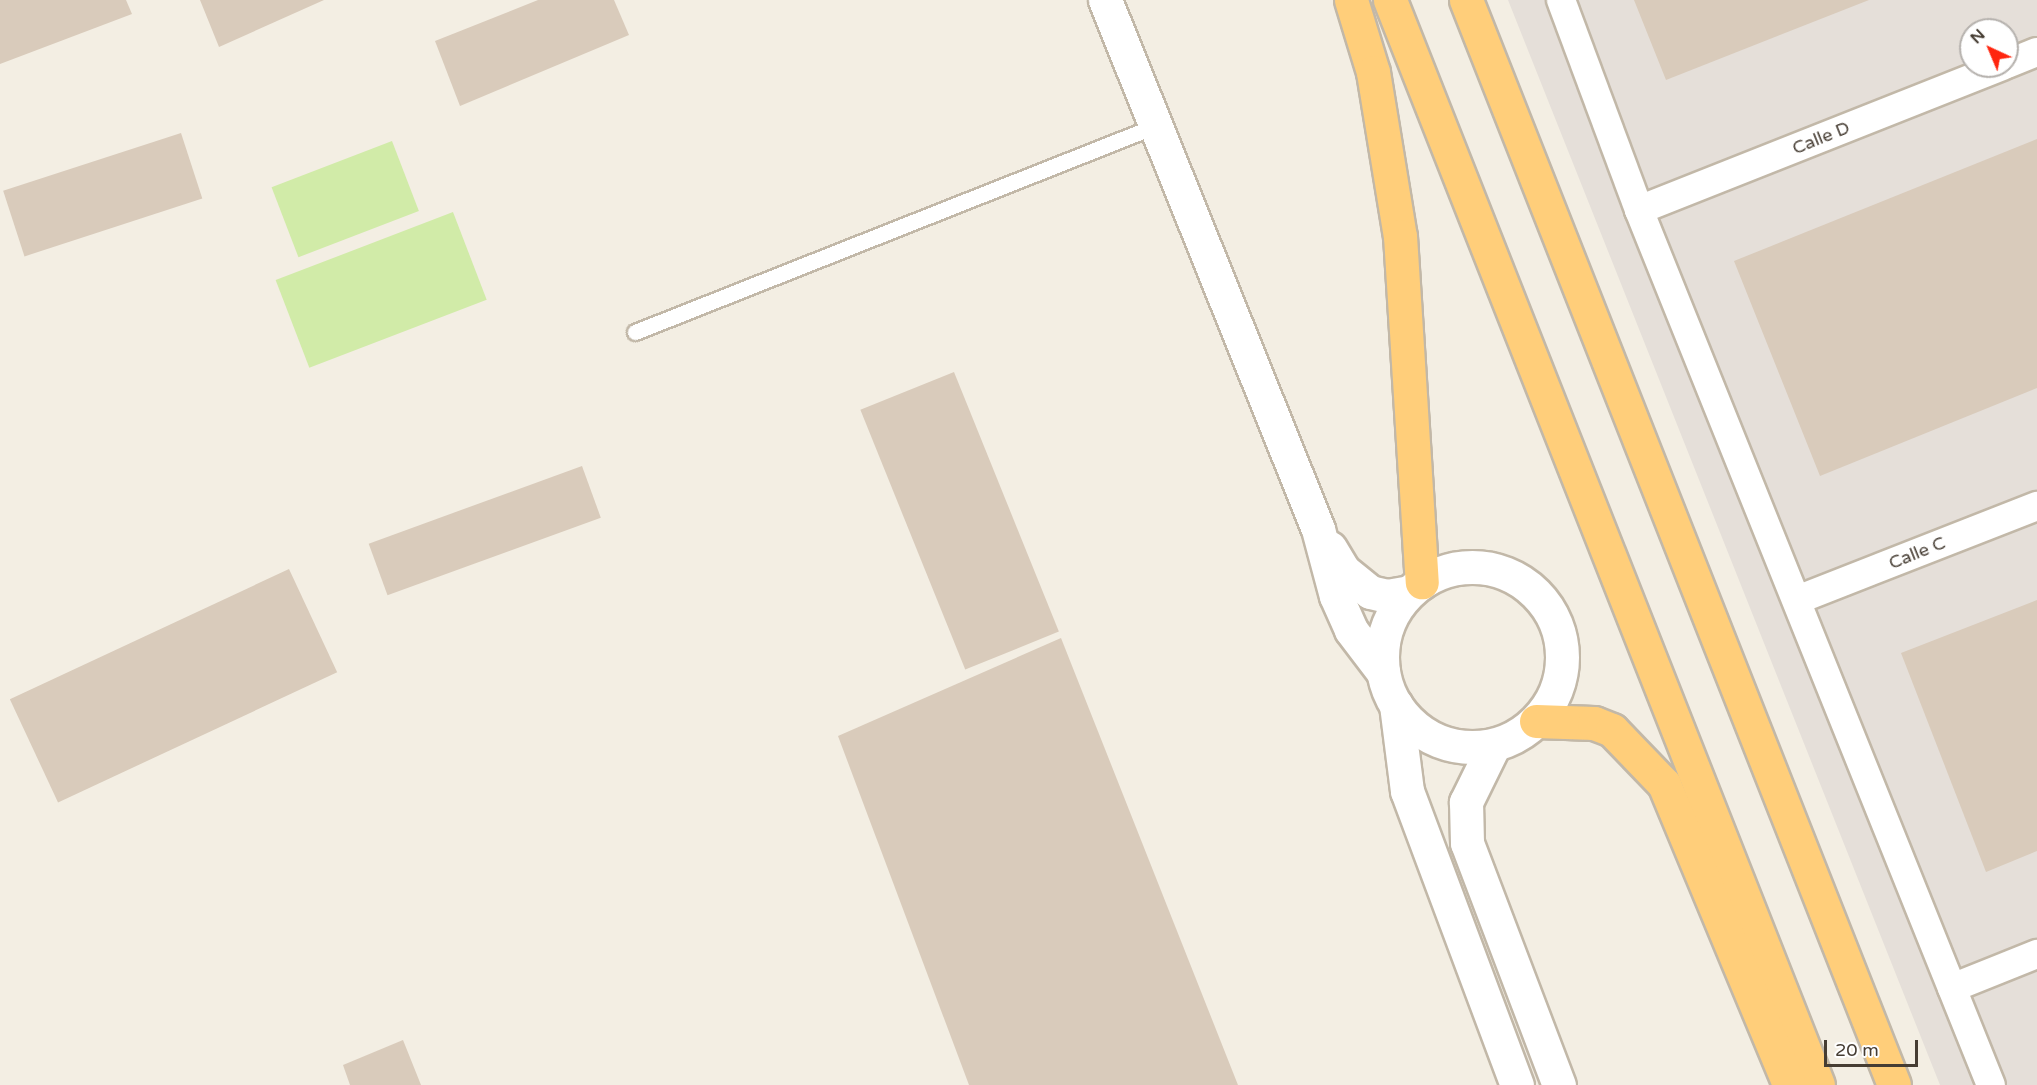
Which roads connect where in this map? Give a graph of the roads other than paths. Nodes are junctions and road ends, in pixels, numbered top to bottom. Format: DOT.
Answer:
graph roads {
  1 [pos="1105,0"];
  2 [pos="1351,0"];
  3 [pos="1390,0"];
  4 [pos="1466,0"];
  5 [pos="1562,0"];
  6 [pos="2037,52"];
  7 [pos="2019,59"];
  8 [pos="1973,78"];
  9 [pos="1155,126"];
  10 [pos="1639,210"];
  11 [pos="635,332"];
  12 [pos="2037,506"];
  13 [pos="1318,529"];
  14 [pos="1416,587"];
  15 [pos="1797,600"];
  16 [pos="1383,672"];
  17 [pos="1396,705"];
  18 [pos="1536,721"];
  19 [pos="1494,745"];
  20 [pos="2037,954"];
  21 [pos="1952,988"];
  22 [pos="1517,1085"];
  23 [pos="1559,1085"];
  24 [pos="1789,1085"];
  25 [pos="1818,1085"];
  26 [pos="1894,1085"];
  27 [pos="1991,1085"];
  1 -- 9 [label="street"];
  2 -- 14 [label="highway"];
  3 -- 25 [label="highway"];
  4 -- 26 [label="highway"];
  5 -- 10 [label="street"];
  6 -- 7 [label="street"];
  8 -- 10 [label="street, Calle D"];
  9 -- 11 [label="lane"];
  9 -- 13 [label="street"];
  10 -- 15 [label="street"];
  12 -- 15 [label="street, Calle C"];
  13 -- 14 [label="street"];
  13 -- 16 [label="street"];
  14 -- 16 [label="street"];
  14 -- 18 [label="street"];
  15 -- 21 [label="street"];
  16 -- 17 [label="street"];
  17 -- 19 [label="street"];
  17 -- 22 [label="street"];
  18 -- 19 [label="street"];
  18 -- 24 [label="highway"];
  19 -- 23 [label="street"];
  20 -- 21 [label="street"];
  21 -- 27 [label="street"];
}
